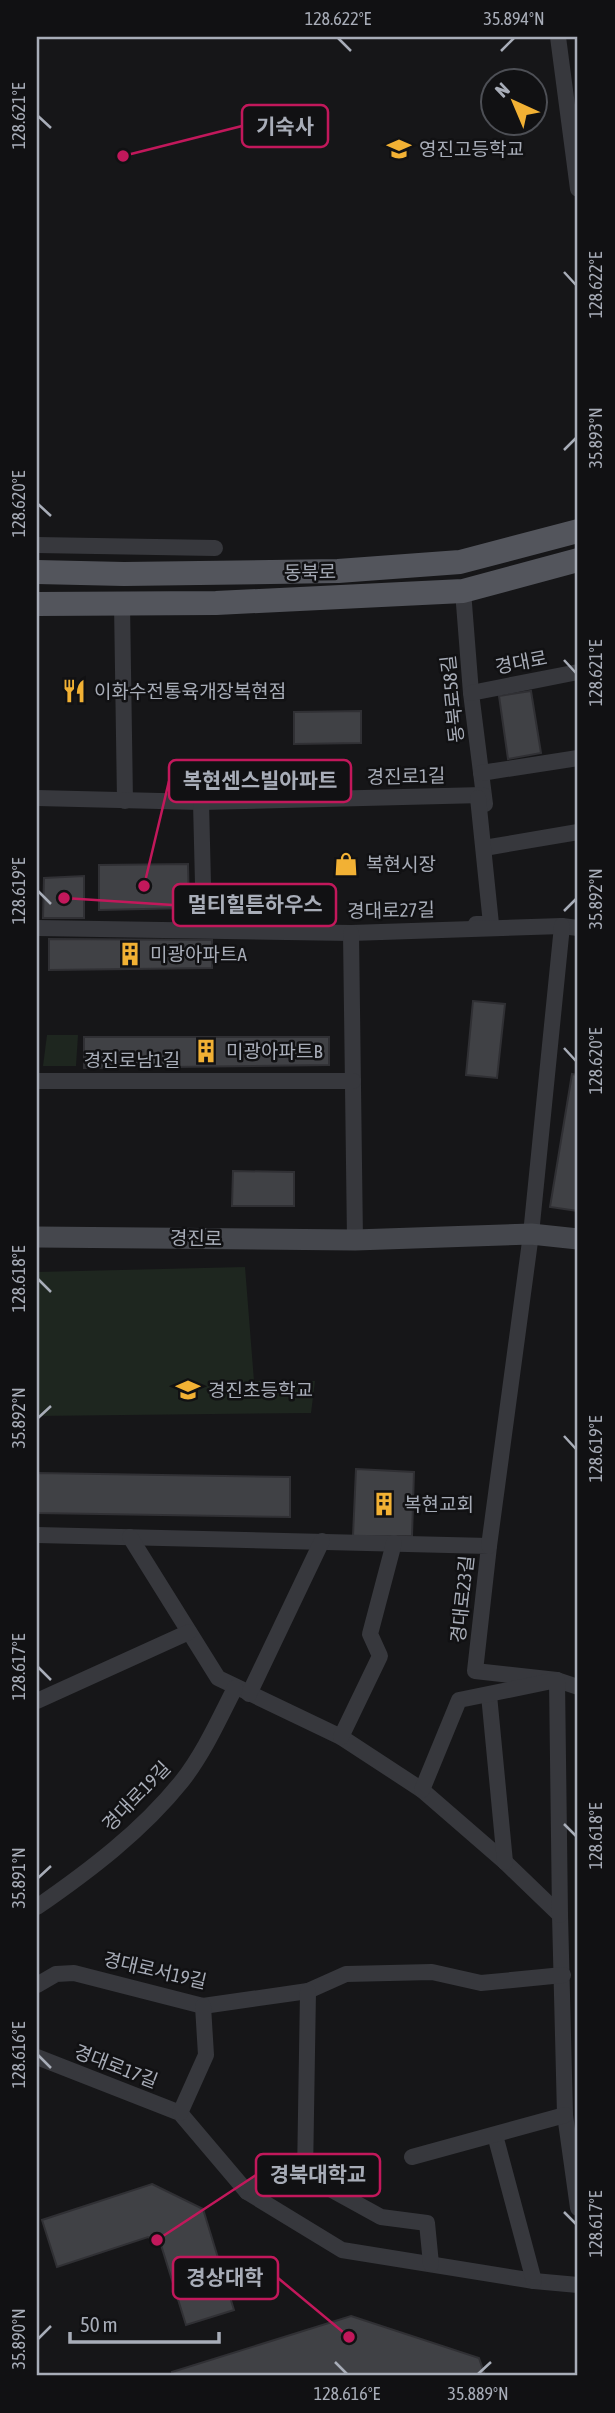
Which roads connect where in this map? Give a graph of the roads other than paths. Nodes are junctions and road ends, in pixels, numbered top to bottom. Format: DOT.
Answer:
graph roads {
  1 [pos="558,37"];
  2 [pos="578,189"];
  3 [pos="578,531"];
  4 [pos="37,545"];
  5 [pos="215,548"];
  6 [pos="578,560"];
  7 [pos="37,572"];
  8 [pos="463,591"];
  9 [pos="37,604"];
  10 [pos="122,604"];
  11 [pos="578,672"];
  12 [pos="471,693"];
  13 [pos="578,758"];
  14 [pos="481,773"];
  15 [pos="482,797"];
  16 [pos="37,798"];
  17 [pos="125,801"];
  18 [pos="198,803"];
  19 [pos="578,832"];
  20 [pos="490,847"];
  21 [pos="570,927"];
  22 [pos="37,928"];
  23 [pos="499,928"];
  24 [pos="199,930"];
  25 [pos="351,933"];
  26 [pos="37,1081"];
  27 [pos="353,1081"];
  28 [pos="531,1234"];
  29 [pos="37,1237"];
  30 [pos="578,1239"];
  31 [pos="355,1240"];
  32 [pos="37,1535"];
  33 [pos="130,1537"];
  34 [pos="322,1541"];
  35 [pos="394,1543"];
  36 [pos="489,1546"];
  37 [pos="190,1632"];
  38 [pos="556,1680"];
  39 [pos="578,1687"];
  40 [pos="242,1691"];
  41 [pos="489,1695"];
  42 [pos="37,1701"];
  43 [pos="341,1737"];
  44 [pos="422,1790"];
  45 [pos="505,1862"];
  46 [pos="37,1907"];
  47 [pos="561,1915"];
  48 [pos="563,1975"];
  49 [pos="37,1984"];
  50 [pos="308,1991"];
  51 [pos="203,2006"];
  52 [pos="37,2057"];
  53 [pos="180,2113"];
  54 [pos="565,2115"];
  55 [pos="495,2135"];
  56 [pos="412,2157"];
  57 [pos="305,2175"];
  58 [pos="247,2192"];
  59 [pos="578,2208"];
  60 [pos="431,2264"];
  61 [pos="534,2281"];
  62 [pos="578,2285"];
  1 -- 2 [label="street"];
  3 -- 7 [label="main road, 동북로"];
  4 -- 5 [label="street"];
  6 -- 8 [label="main road, 동북로"];
  8 -- 10 [label="main road, 동북로"];
  8 -- 12 [label="street, 동북로58길"];
  9 -- 10 [label="main road, 동북로"];
  10 -- 17 [label="street"];
  11 -- 12 [label="street, 경대로"];
  12 -- 14 [label="street, 동북로58길"];
  13 -- 14 [label="street"];
  14 -- 15 [label="street, 동북로58길"];
  15 -- 18 [label="street, 경진로1길"];
  15 -- 18 [label="street"];
  15 -- 20 [label="street, 동북로58길"];
  16 -- 17 [label="street, 경진로1길"];
  17 -- 18 [label="street, 경진로1길"];
  18 -- 24 [label="street"];
  19 -- 20 [label="street"];
  20 -- 23 [label="street, 동북로58길"];
  21 -- 23 [label="street, 경대로27길"];
  21 -- 28 [label="street"];
  22 -- 24 [label="street, 경대로27길"];
  23 -- 25 [label="street, 경대로27길"];
  24 -- 25 [label="street, 경대로27길"];
  25 -- 27 [label="street"];
  26 -- 27 [label="street, 경진로남1길"];
  27 -- 31 [label="street"];
  28 -- 30 [label="street, 경진로"];
  28 -- 31 [label="street, 경진로"];
  28 -- 36 [label="street"];
  29 -- 31 [label="street, 경진로"];
  32 -- 33 [label="street, 경대로23길"];
  33 -- 34 [label="street, 경대로23길"];
  33 -- 37 [label="street"];
  34 -- 35 [label="street, 경대로23길"];
  34 -- 40 [label="street, 경대로19길"];
  35 -- 36 [label="street, 경대로23길"];
  35 -- 43 [label="street"];
  36 -- 38 [label="street, 경대로23길"];
  37 -- 40 [label="street"];
  37 -- 42 [label="street"];
  38 -- 39 [label="street, 경대로23길"];
  38 -- 41 [label="street"];
  38 -- 47 [label="street"];
  40 -- 43 [label="street"];
  40 -- 46 [label="street, 경대로19길"];
  41 -- 44 [label="street"];
  41 -- 45 [label="street"];
  43 -- 44 [label="street"];
  44 -- 45 [label="street"];
  45 -- 47 [label="street"];
  47 -- 48 [label="street"];
  48 -- 50 [label="street, 경대로서19길"];
  48 -- 54 [label="street"];
  49 -- 51 [label="street, 경대로서19길"];
  50 -- 51 [label="street, 경대로서19길"];
  50 -- 57 [label="street"];
  51 -- 53 [label="street"];
  52 -- 53 [label="street, 경대로17길"];
  53 -- 58 [label="street, 경대로17길"];
  54 -- 55 [label="street"];
  54 -- 59 [label="street"];
  55 -- 56 [label="street"];
  55 -- 61 [label="street"];
  57 -- 58 [label="street"];
  57 -- 60 [label="street"];
  58 -- 60 [label="street, 경대로17길"];
  60 -- 61 [label="street, 경대로17길"];
  61 -- 62 [label="street, 경대로17길"];
}
